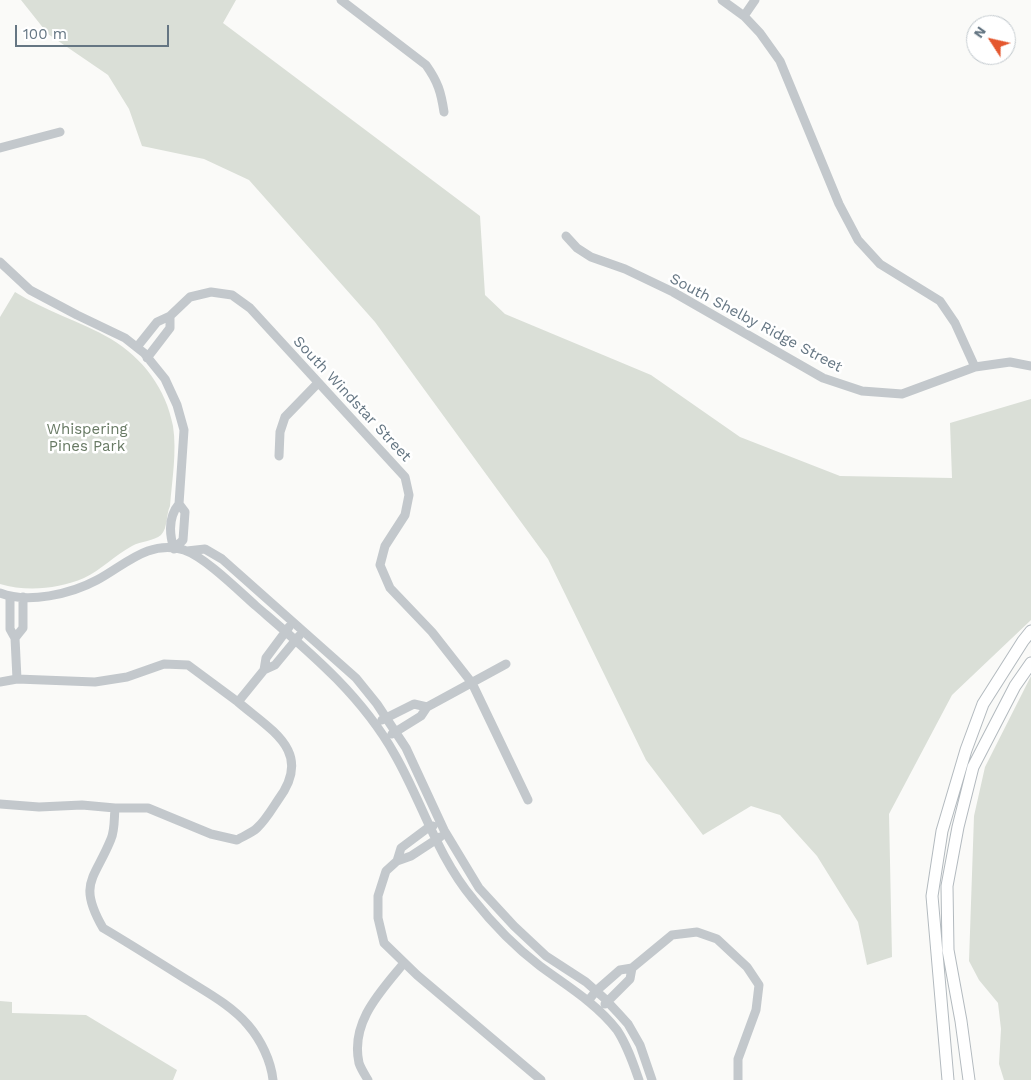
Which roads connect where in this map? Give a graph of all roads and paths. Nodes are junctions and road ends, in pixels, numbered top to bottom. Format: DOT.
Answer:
graph roads {
  1 [pos="340,0"];
  2 [pos="722,0"];
  3 [pos="755,0"];
  4 [pos="744,16"];
  5 [pos="444,112"];
  6 [pos="60,132"];
  7 [pos="0,148"];
  8 [pos="566,236"];
  9 [pos="0,262"];
  10 [pos="170,316"];
  11 [pos="137,347"];
  12 [pos="148,358"];
  13 [pos="1031,366"];
  14 [pos="975,367"];
  15 [pos="318,383"];
  16 [pos="279,456"];
  17 [pos="179,504"];
  18 [pos="174,549"];
  19 [pos="187,552"];
  20 [pos="0,593"];
  21 [pos="10,596"];
  22 [pos="23,597"];
  23 [pos="293,621"];
  24 [pos="303,630"];
  25 [pos="286,631"];
  26 [pos="1031,631"];
  27 [pos="15,638"];
  28 [pos="296,640"];
  29 [pos="1031,663"];
  30 [pos="506,664"];
  31 [pos="264,670"];
  32 [pos="17,680"];
  33 [pos="0,682"];
  34 [pos="472,683"];
  35 [pos="238,702"];
  36 [pos="427,707"];
  37 [pos="386,718"];
  38 [pos="375,723"];
  39 [pos="395,732"];
  40 [pos="385,738"];
  41 [pos="528,800"];
  42 [pos="0,804"];
  43 [pos="116,808"];
  44 [pos="441,823"];
  45 [pos="429,827"];
  46 [pos="447,835"];
  47 [pos="435,840"];
  48 [pos="397,860"];
  49 [pos="404,963"];
  50 [pos="632,968"];
  51 [pos="596,991"];
  52 [pos="588,1001"];
  53 [pos="608,1001"];
  54 [pos="600,1011"];
  55 [pos="273,1080"];
  56 [pos="368,1080"];
  57 [pos="541,1080"];
  58 [pos="639,1080"];
  59 [pos="652,1080"];
  60 [pos="738,1080"];
  61 [pos="948,1080"];
  62 [pos="969,1080"];
  1 -- 5 [label="street"];
  2 -- 4 [label="street"];
  3 -- 4 [label="street"];
  4 -- 14 [label="street"];
  6 -- 7 [label="street"];
  8 -- 14 [label="street, South Shelby Ridge Street"];
  9 -- 11 [label="street"];
  10 -- 11 [label="street, South Windstar Street"];
  10 -- 12 [label="street"];
  10 -- 15 [label="street, South Windstar Street"];
  11 -- 12 [label="street"];
  12 -- 17 [label="street"];
  13 -- 14 [label="street, South Shelby Ridge Street"];
  15 -- 16 [label="street"];
  15 -- 34 [label="street, South Windstar Street"];
  17 -- 18 [label="street"];
  17 -- 18 [label="street"];
  18 -- 19 [label="street"];
  18 -- 22 [label="street"];
  19 -- 23 [label="street"];
  19 -- 25 [label="street"];
  20 -- 21 [label="street"];
  21 -- 22 [label="street"];
  21 -- 27 [label="street"];
  22 -- 27 [label="street"];
  23 -- 24 [label="street"];
  23 -- 25 [label="street"];
  24 -- 28 [label="street"];
  24 -- 37 [label="street"];
  25 -- 28 [label="street"];
  25 -- 31 [label="street"];
  26 -- 61 [label="street"];
  27 -- 32 [label="street"];
  28 -- 31 [label="street"];
  28 -- 38 [label="street"];
  29 -- 62 [label="street"];
  30 -- 34 [label="street"];
  31 -- 35 [label="street"];
  32 -- 33 [label="street"];
  32 -- 35 [label="street"];
  34 -- 36 [label="street"];
  34 -- 41 [label="street, South Windstar Street"];
  35 -- 43 [label="street"];
  36 -- 37 [label="street"];
  36 -- 39 [label="street"];
  37 -- 38 [label="street"];
  37 -- 39 [label="street"];
  38 -- 40 [label="street"];
  39 -- 40 [label="street"];
  39 -- 44 [label="street"];
  40 -- 45 [label="street"];
  42 -- 43 [label="street"];
  43 -- 55 [label="street"];
  44 -- 45 [label="street"];
  44 -- 46 [label="street"];
  45 -- 47 [label="street"];
  45 -- 48 [label="street"];
  46 -- 47 [label="street"];
  46 -- 51 [label="street"];
  47 -- 48 [label="street"];
  47 -- 52 [label="street"];
  48 -- 49 [label="street"];
  49 -- 56 [label="street"];
  49 -- 57 [label="street"];
  50 -- 51 [label="street"];
  50 -- 53 [label="street"];
  50 -- 60 [label="street"];
  51 -- 52 [label="street"];
  51 -- 53 [label="street"];
  52 -- 54 [label="street"];
  53 -- 54 [label="street"];
  53 -- 59 [label="street"];
  54 -- 58 [label="street"];
}
